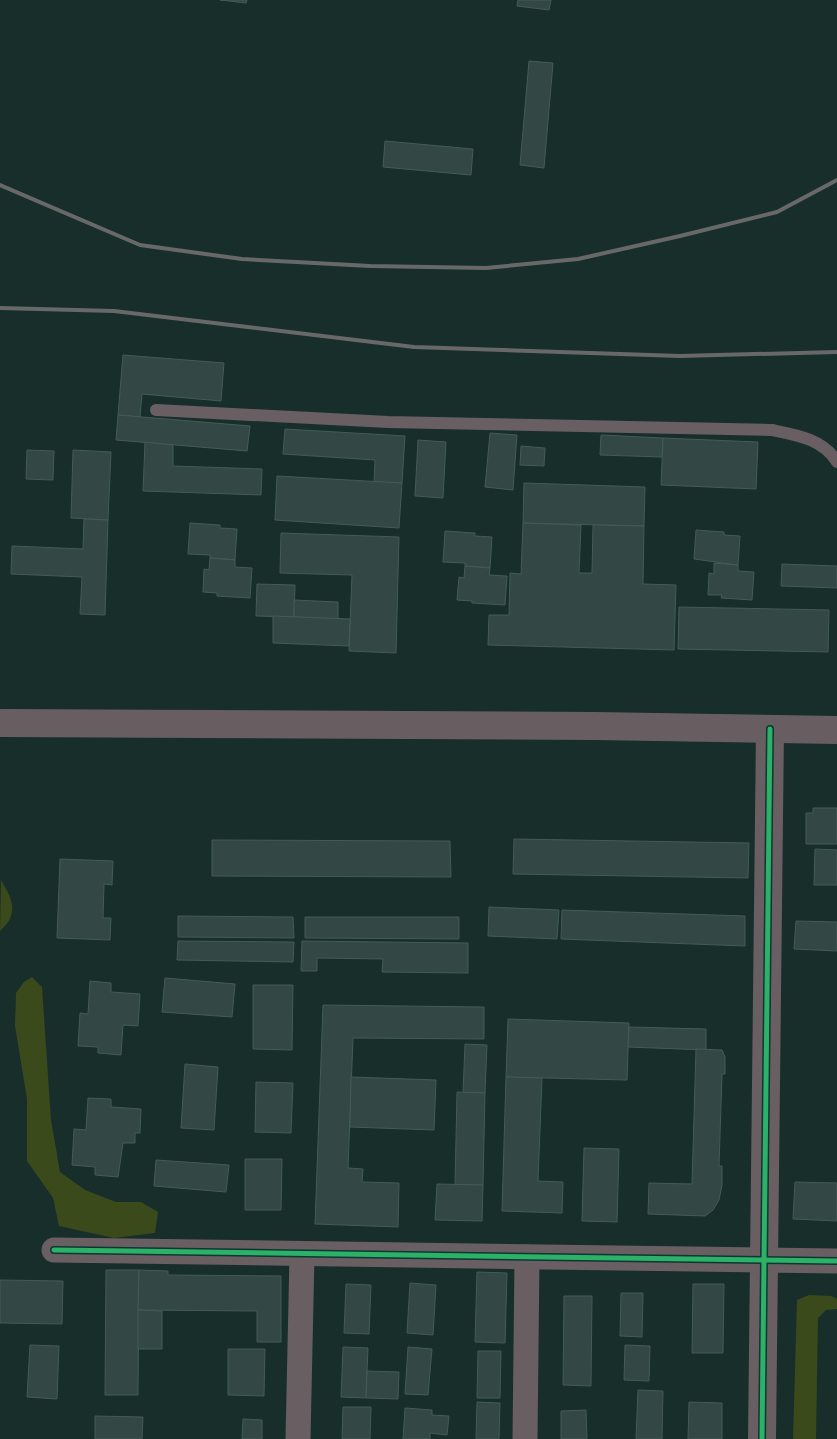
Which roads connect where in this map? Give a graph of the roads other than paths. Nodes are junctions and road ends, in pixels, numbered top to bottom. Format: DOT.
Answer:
graph roads {
  1 [pos="156,410"];
  2 [pos="837,462"];
  3 [pos="0,723"];
  4 [pos="770,729"];
  5 [pos="837,730"];
  6 [pos="54,1250"];
  7 [pos="302,1254"];
  8 [pos="527,1257"];
  9 [pos="765,1260"];
  10 [pos="837,1261"];
  11 [pos="298,1439"];
  12 [pos="525,1439"];
  13 [pos="762,1439"];
  1 -- 2 [label="lane"];
  3 -- 4 [label="main road"];
  4 -- 5 [label="main road"];
  4 -- 9 [label="street"];
  6 -- 7 [label="street"];
  7 -- 8 [label="street"];
  7 -- 11 [label="street"];
  8 -- 9 [label="street"];
  8 -- 12 [label="street"];
  9 -- 10 [label="street"];
  9 -- 13 [label="street"];
}
